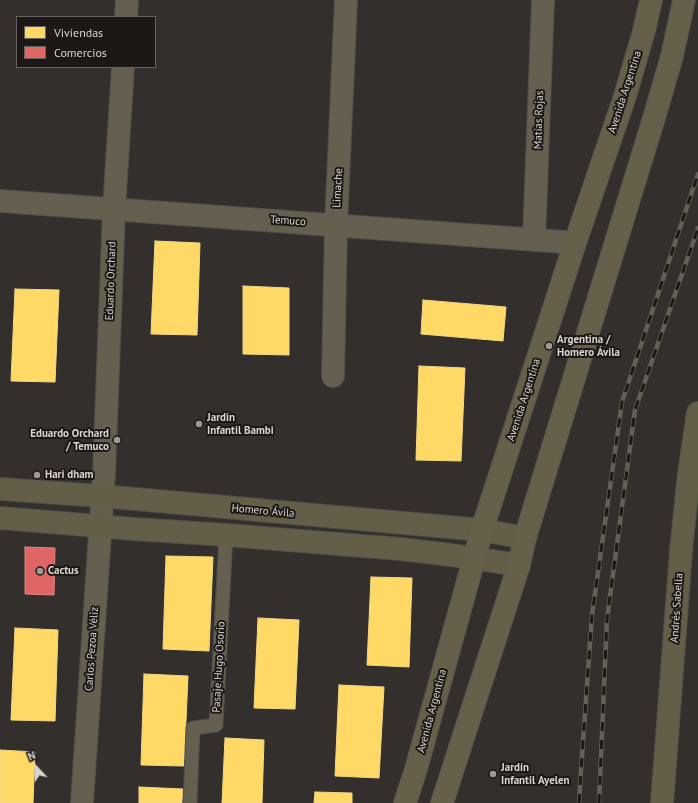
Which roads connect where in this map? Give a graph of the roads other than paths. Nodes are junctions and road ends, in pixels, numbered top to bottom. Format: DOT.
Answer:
graph roads {
  1 [pos="127,0"];
  2 [pos="346,0"];
  3 [pos="543,0"];
  4 [pos="651,0"];
  5 [pos="684,0"];
  6 [pos="126,16"];
  7 [pos="123,68"];
  8 [pos="0,200"];
  9 [pos="114,209"];
  10 [pos="336,225"];
  11 [pos="534,240"];
  12 [pos="575,243"];
  13 [pos="333,376"];
  14 [pos="698,413"];
  15 [pos="0,489"];
  16 [pos="102,496"];
  17 [pos="0,518"];
  18 [pos="101,526"];
  19 [pos="482,530"];
  20 [pos="226,535"];
  21 [pos="525,538"];
  22 [pos="474,559"];
  23 [pos="518,565"];
  24 [pos="82,803"];
  25 [pos="190,803"];
  26 [pos="406,803"];
  27 [pos="442,803"];
  28 [pos="662,803"];
  1 -- 6 [label="street"];
  2 -- 10 [label="street, Limache"];
  3 -- 11 [label="street, Matías Rojas"];
  4 -- 12 [label="main road, Avenida Argentina"];
  5 -- 21 [label="main road"];
  7 -- 9 [label="street, Eduardo Orchard"];
  8 -- 9 [label="street, Temuco"];
  9 -- 10 [label="street, Temuco"];
  9 -- 16 [label="street, Eduardo Orchard"];
  10 -- 11 [label="street, Temuco"];
  10 -- 13 [label="street, Limache"];
  11 -- 12 [label="street, Temuco"];
  12 -- 19 [label="main road, Avenida Argentina"];
  14 -- 28 [label="main road, Andrés Sabella"];
  15 -- 16 [label="main road, Homero Ávila"];
  16 -- 18 [label="street, Carlos Pezoa Véliz"];
  16 -- 19 [label="main road, Homero Ávila"];
  17 -- 18 [label="main road"];
  18 -- 20 [label="main road"];
  18 -- 24 [label="street, Carlos Pezoa Véliz"];
  19 -- 21 [label="main road, Homero Ávila"];
  19 -- 22 [label="main road, Avenida Argentina"];
  20 -- 22 [label="main road"];
  20 -- 25 [label="lane, Pasaje Hugo Osorio"];
  21 -- 23 [label="main road"];
  22 -- 23 [label="main road"];
  22 -- 26 [label="main road, Avenida Argentina"];
  23 -- 27 [label="main road"];
}
